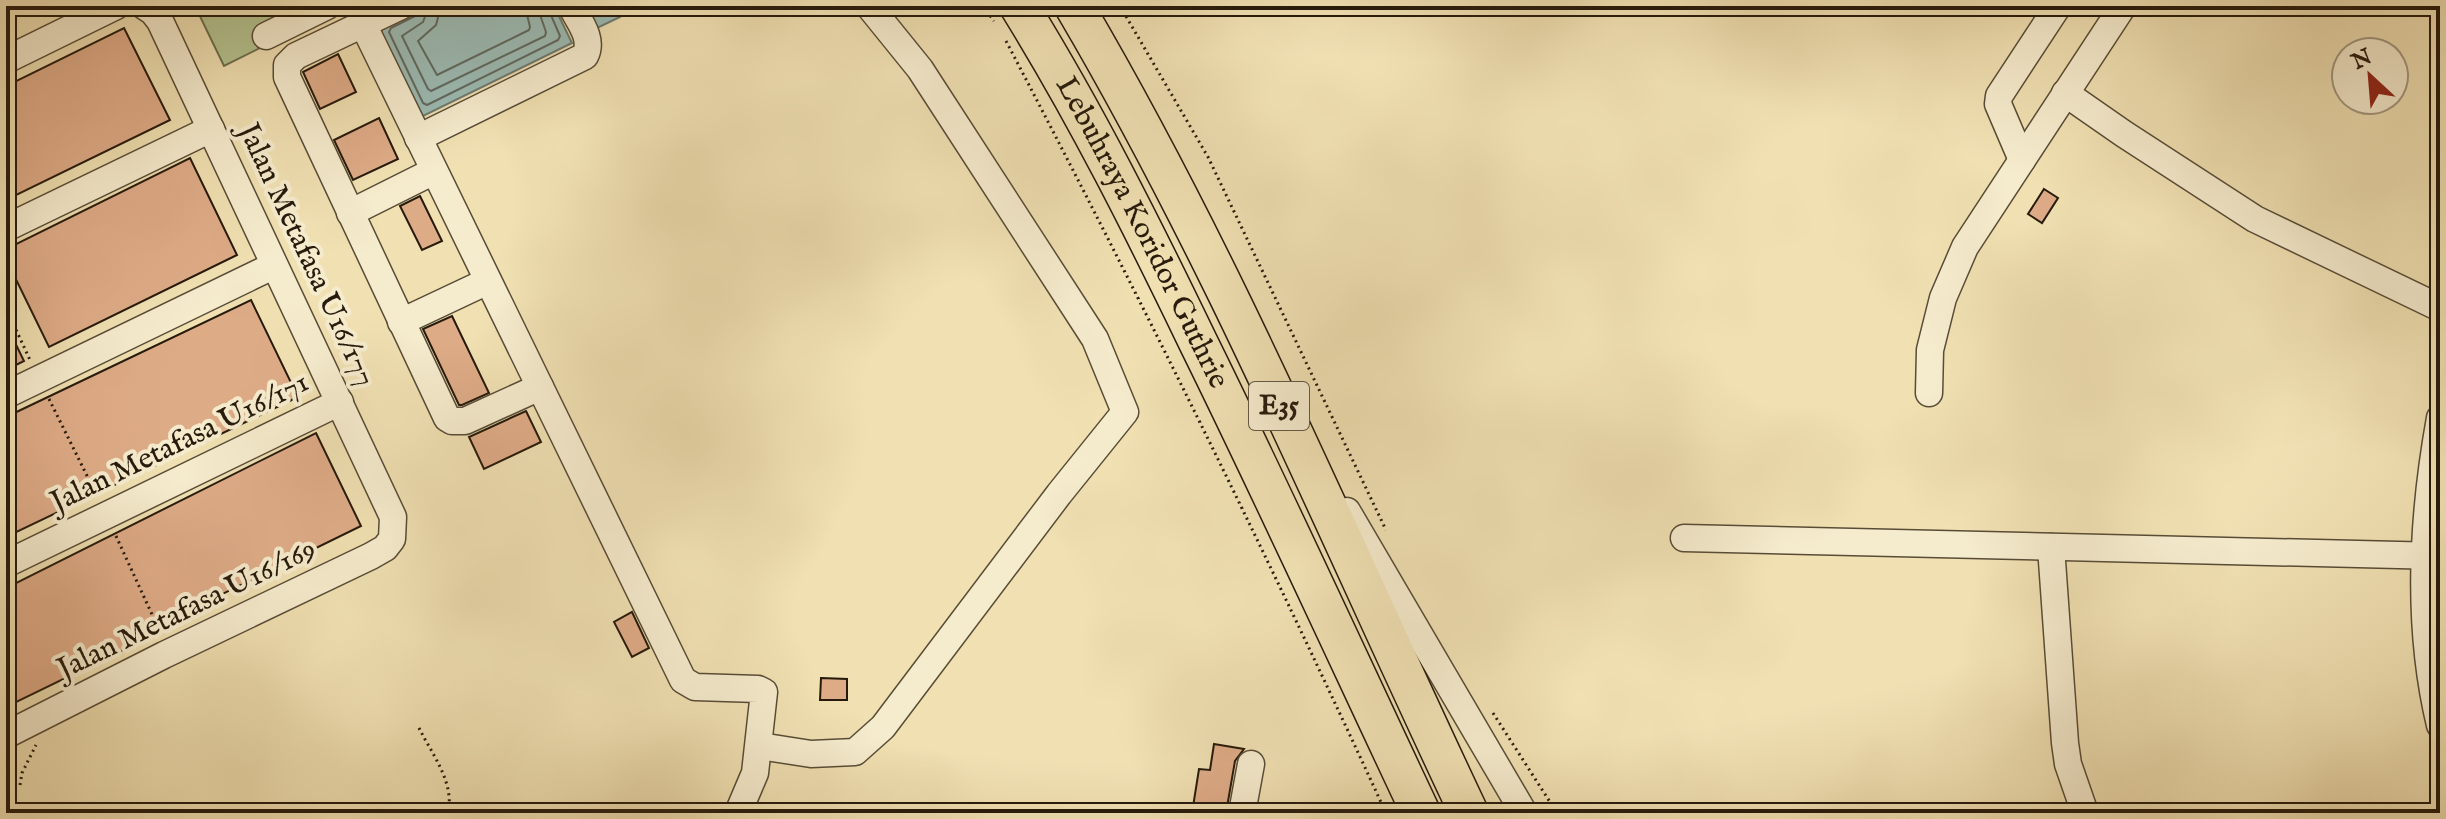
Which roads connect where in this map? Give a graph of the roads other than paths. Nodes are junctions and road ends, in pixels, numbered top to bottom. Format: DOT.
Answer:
graph roads {
  1 [pos="116,6"];
  2 [pos="144,6"];
  3 [pos="327,6"];
  4 [pos="401,6"];
  5 [pos="571,6"];
  6 [pos="869,6"];
  7 [pos="1074,6"];
  8 [pos="2058,6"];
  9 [pos="2123,6"];
  10 [pos="363,24"];
  11 [pos="1007,24"];
  12 [pos="266,36"];
  13 [pos="6,60"];
  14 [pos="2065,93"];
  15 [pos="211,129"];
  16 [pos="418,138"];
  17 [pos="2022,160"];
  18 [pos="434,171"];
  19 [pos="350,213"];
  20 [pos="6,228"];
  21 [pos="273,266"];
  22 [pos="488,281"];
  23 [pos="2440,308"];
  24 [pos="1237,316"];
  25 [pos="401,322"];
  26 [pos="540,387"];
  27 [pos="1929,393"];
  28 [pos="6,395"];
  29 [pos="340,402"];
  30 [pos="2440,418"];
  31 [pos="1684,538"];
  32 [pos="392,539"];
  33 [pos="2051,547"];
  34 [pos="2432,556"];
  35 [pos="6,564"];
  36 [pos="2440,725"];
  37 [pos="6,735"];
  38 [pos="760,746"];
  39 [pos="1251,764"];
  40 [pos="738,813"];
  41 [pos="1242,813"];
  42 [pos="1421,813"];
  43 [pos="1469,813"];
  44 [pos="1524,813"];
  45 [pos="2085,813"];
  1 -- 13 [label="street"];
  2 -- 15 [label="street, Jalan Metafasa U16/177"];
  3 -- 12 [label="street"];
  4 -- 10 [label="street"];
  5 -- 16 [label="street"];
  6 -- 38 [label="street"];
  7 -- 24 [label="highway, Lebuhraya Koridor Guthrie / E35"];
  8 -- 17 [label="street"];
  9 -- 14 [label="street"];
  10 -- 16 [label="street"];
  10 -- 19 [label="street"];
  11 -- 42 [label="highway, Lebuhraya Koridor Guthrie / E35"];
  14 -- 17 [label="street"];
  14 -- 23 [label="street"];
  15 -- 20 [label="street"];
  15 -- 21 [label="street, Jalan Metafasa U16/177"];
  16 -- 18 [label="street"];
  17 -- 27 [label="street"];
  18 -- 19 [label="street"];
  18 -- 22 [label="street"];
  19 -- 25 [label="street"];
  21 -- 28 [label="street"];
  21 -- 29 [label="street, Jalan Metafasa U16/177"];
  22 -- 25 [label="street"];
  22 -- 26 [label="street"];
  24 -- 43 [label="highway, Lebuhraya Koridor Guthrie / E35"];
  24 -- 44 [label="street"];
  25 -- 26 [label="street"];
  26 -- 38 [label="street"];
  29 -- 32 [label="street, Jalan Metafasa U16/177"];
  29 -- 35 [label="street, Jalan Metafasa U16/171"];
  30 -- 34 [label="street"];
  31 -- 33 [label="street"];
  32 -- 37 [label="street, Jalan Metafasa U16/169"];
  33 -- 34 [label="street"];
  33 -- 45 [label="street"];
  34 -- 36 [label="street"];
  38 -- 40 [label="street"];
  39 -- 41 [label="street"];
}
